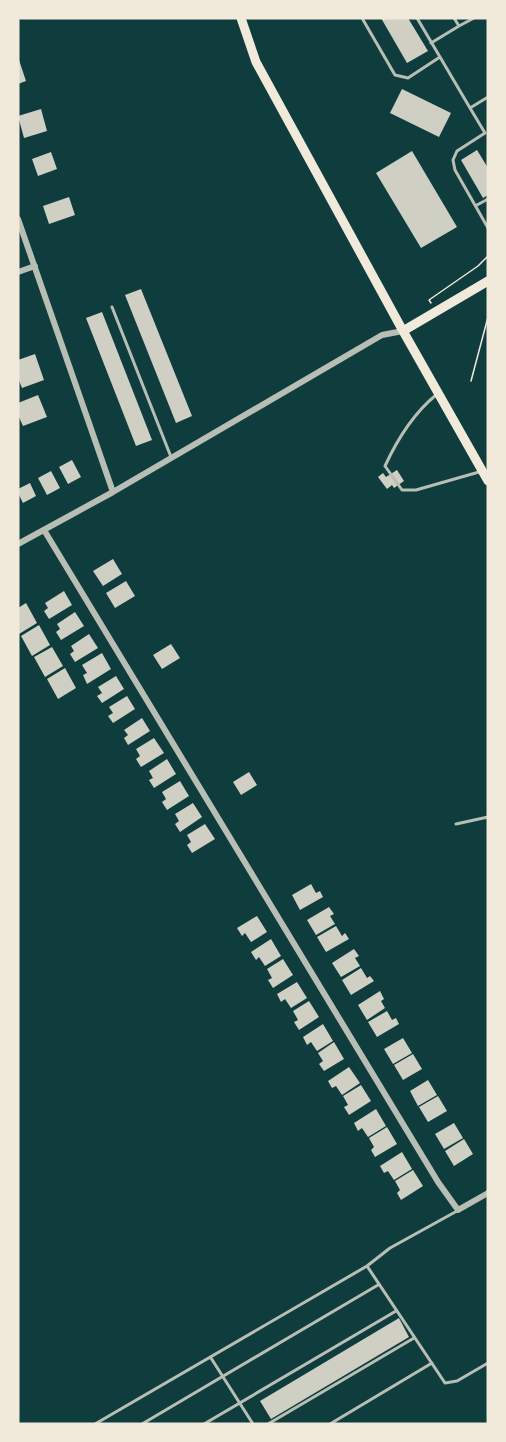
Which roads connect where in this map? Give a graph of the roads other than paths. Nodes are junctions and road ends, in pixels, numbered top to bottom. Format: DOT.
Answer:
graph roads {
  1 [pos="241,18"];
  2 [pos="362,18"];
  3 [pos="417,18"];
  4 [pos="454,18"];
  5 [pos="474,18"];
  6 [pos="459,26"];
  7 [pos="431,43"];
  8 [pos="440,57"];
  9 [pos="488,97"];
  10 [pos="470,108"];
  11 [pos="485,133"];
  12 [pos="488,138"];
  13 [pos="488,199"];
  14 [pos="476,206"];
  15 [pos="18,219"];
  16 [pos="488,228"];
  17 [pos="35,266"];
  18 [pos="18,272"];
  19 [pos="488,281"];
  20 [pos="112,308"];
  21 [pos="403,331"];
  22 [pos="438,394"];
  23 [pos="172,458"];
  24 [pos="482,471"];
  25 [pos="488,482"];
  26 [pos="113,492"];
  27 [pos="44,530"];
  28 [pos="18,544"];
  29 [pos="488,817"];
  30 [pos="456,824"];
  31 [pos="488,1193"];
  32 [pos="458,1210"];
  33 [pos="367,1266"];
  34 [pos="378,1285"];
  35 [pos="396,1311"];
  36 [pos="414,1338"];
  37 [pos="211,1358"];
  38 [pos="432,1363"];
  39 [pos="488,1363"];
  40 [pos="222,1376"];
  41 [pos="239,1403"];
  42 [pos="95,1424"];
  43 [pos="142,1424"];
  44 [pos="204,1424"];
  45 [pos="253,1424"];
  46 [pos="268,1424"];
  47 [pos="330,1424"];
  1 -- 21 [label="main road"];
  2 -- 8 [label="lane"];
  3 -- 7 [label="lane"];
  4 -- 6 [label="lane"];
  5 -- 6 [label="lane"];
  6 -- 7 [label="lane"];
  7 -- 8 [label="lane"];
  8 -- 10 [label="lane"];
  9 -- 10 [label="lane"];
  10 -- 11 [label="lane"];
  11 -- 12 [label="lane"];
  11 -- 14 [label="lane"];
  13 -- 14 [label="lane"];
  14 -- 16 [label="lane"];
  15 -- 17 [label="street"];
  17 -- 18 [label="street"];
  17 -- 26 [label="street"];
  19 -- 21 [label="main road"];
  20 -- 23 [label="lane"];
  21 -- 22 [label="main road"];
  21 -- 23 [label="street"];
  22 -- 24 [label="main road"];
  22 -- 24 [label="lane"];
  23 -- 26 [label="street"];
  24 -- 25 [label="main road"];
  26 -- 27 [label="street"];
  27 -- 28 [label="street"];
  27 -- 32 [label="street"];
  29 -- 30 [label="lane"];
  31 -- 32 [label="street"];
  32 -- 33 [label="lane"];
  33 -- 34 [label="lane"];
  33 -- 37 [label="lane"];
  34 -- 35 [label="lane"];
  34 -- 40 [label="lane"];
  35 -- 36 [label="lane"];
  35 -- 41 [label="lane"];
  36 -- 38 [label="lane"];
  36 -- 46 [label="lane"];
  37 -- 40 [label="lane"];
  37 -- 42 [label="lane"];
  38 -- 39 [label="lane"];
  38 -- 47 [label="lane"];
  40 -- 41 [label="lane"];
  40 -- 43 [label="lane"];
  41 -- 44 [label="lane"];
  41 -- 45 [label="lane"];
}
